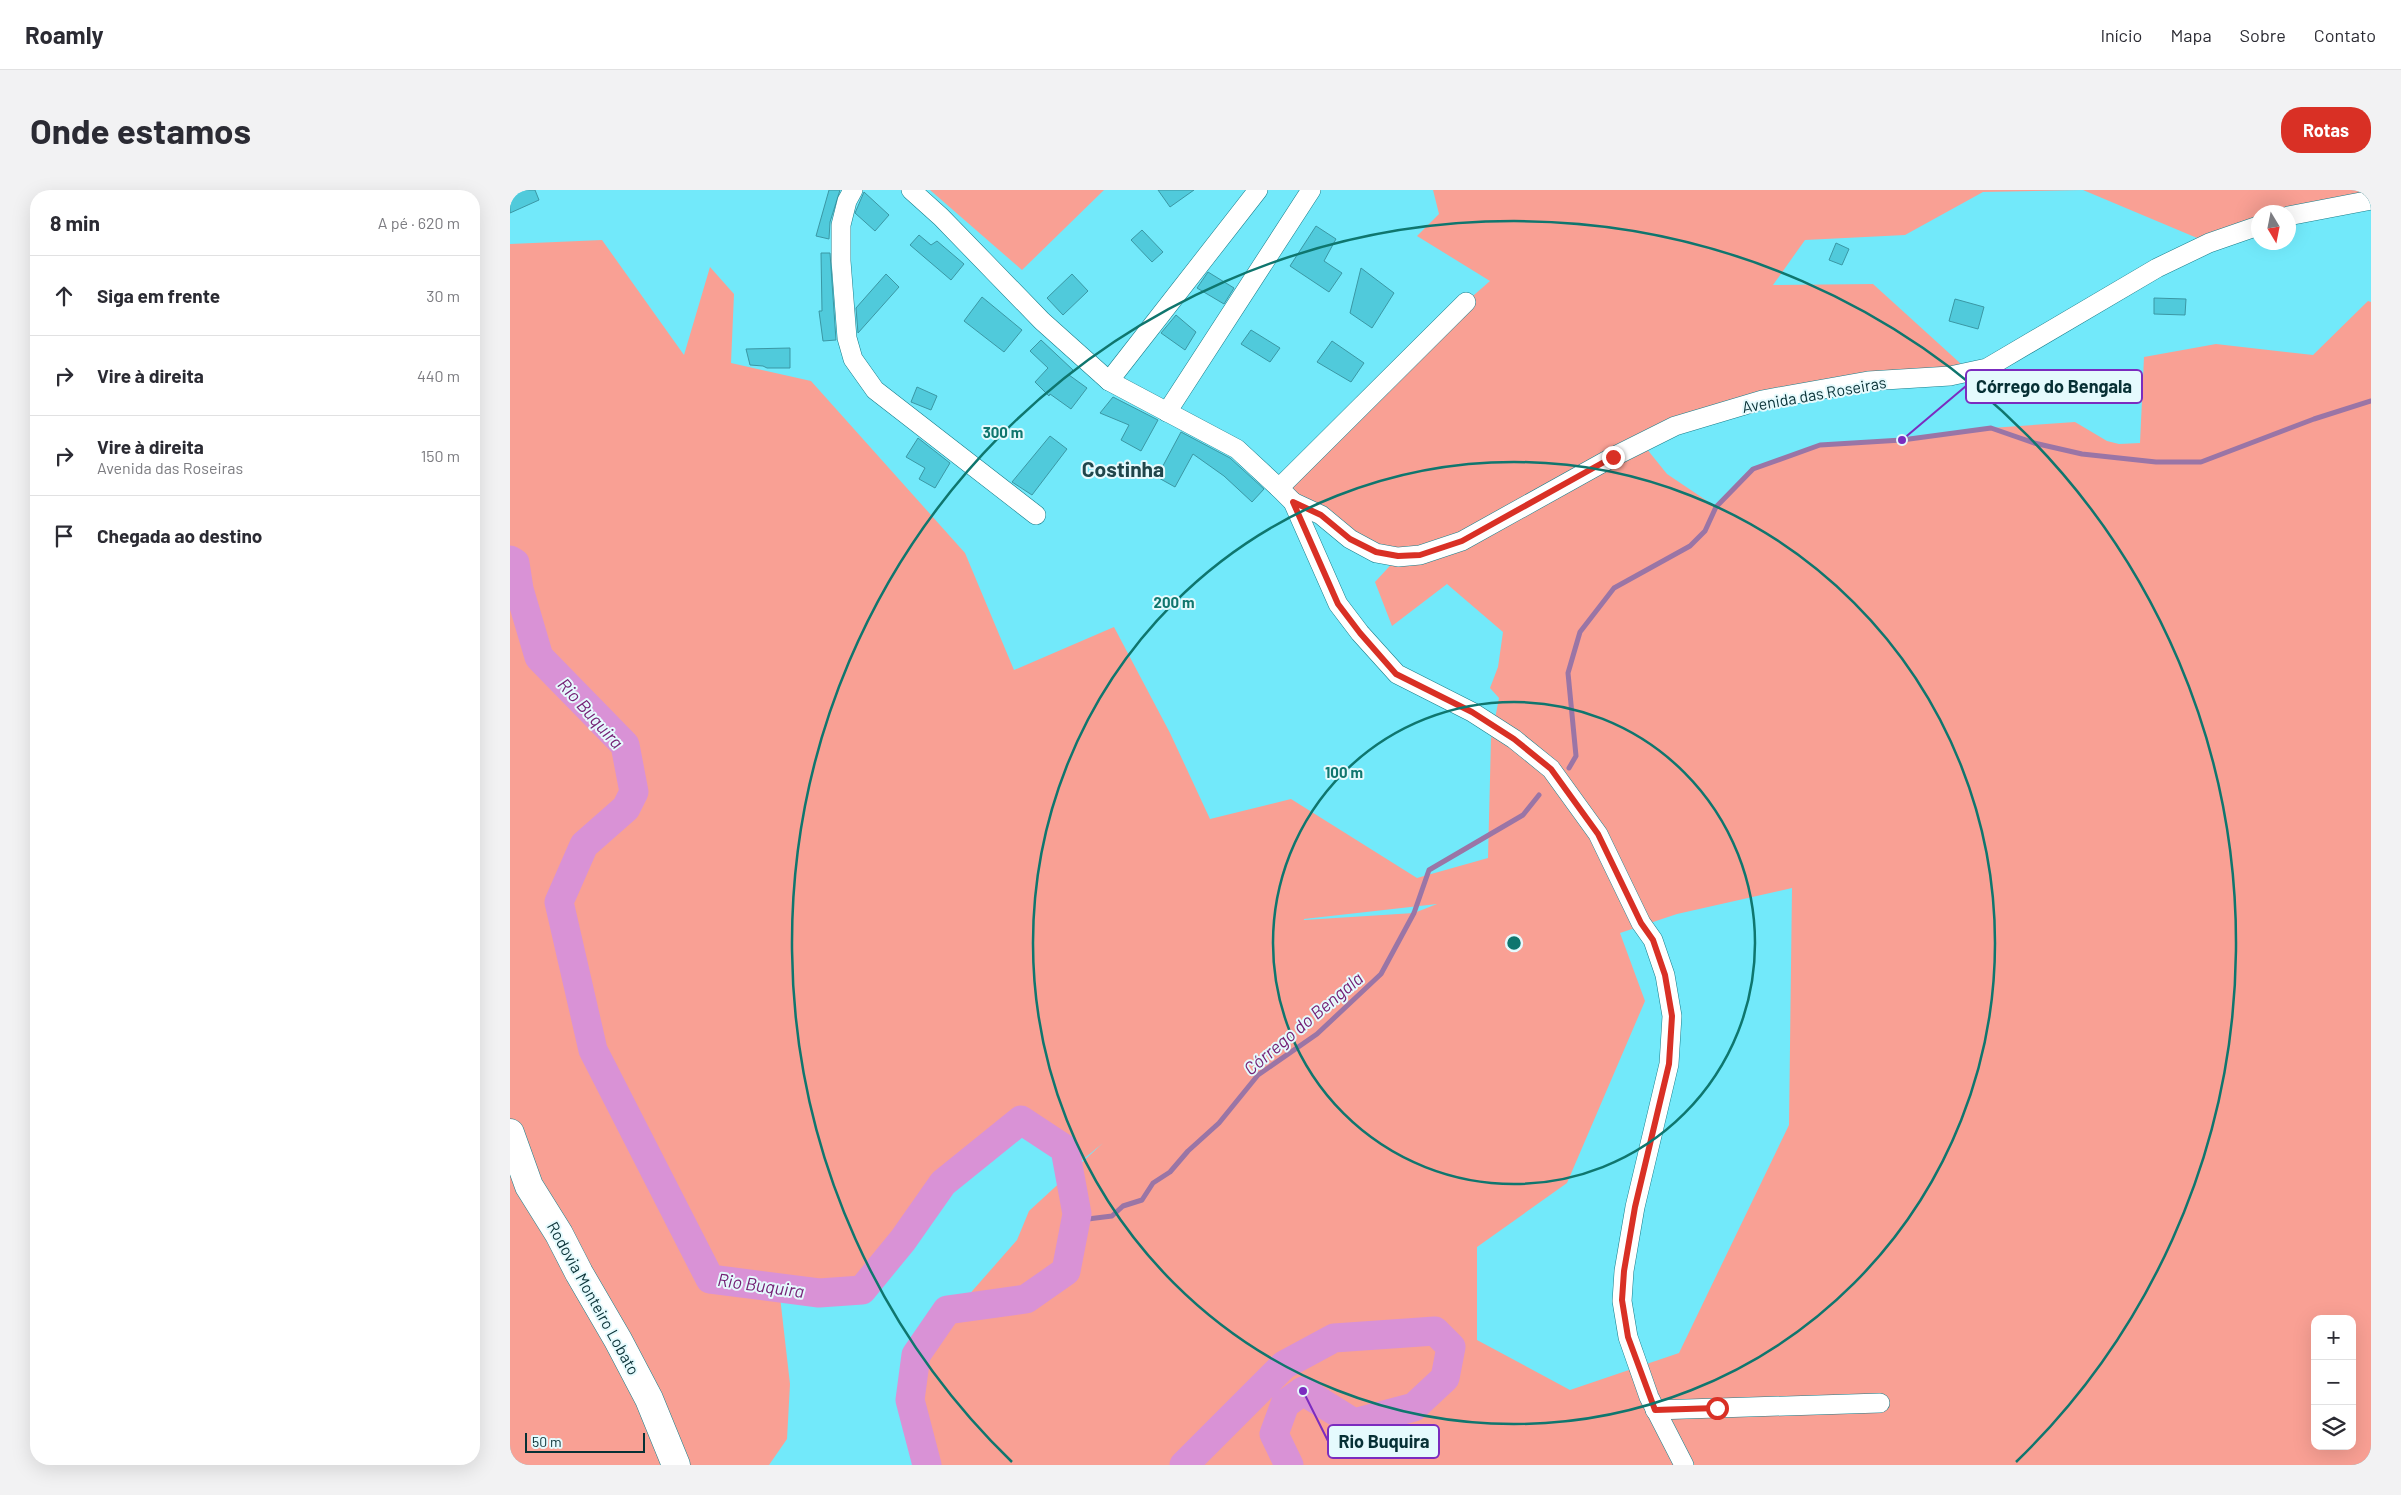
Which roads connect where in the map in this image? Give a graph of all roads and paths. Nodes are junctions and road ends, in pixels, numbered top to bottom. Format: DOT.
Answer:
graph roads {
  1 [pos="853,190"];
  2 [pos="911,190"];
  3 [pos="1258,190"];
  4 [pos="1311,190"];
  5 [pos="2371,200"];
  6 [pos="2296,214"];
  7 [pos="2251,228"];
  8 [pos="1466,302"];
  9 [pos="1109,381"];
  10 [pos="1167,412"];
  11 [pos="1279,488"];
  12 [pos="1293,502"];
  13 [pos="1036,514"];
  14 [pos="510,1133"];
  15 [pos="1880,1402"];
  16 [pos="1655,1410"];
  17 [pos="676,1465"];
  18 [pos="1684,1465"];
  1 -- 13 [label="street"];
  2 -- 9 [label="street"];
  3 -- 9 [label="street"];
  4 -- 10 [label="street"];
  5 -- 6 [label="street"];
  7 -- 12 [label="street, Avenida das Roseiras"];
  8 -- 11 [label="street"];
  9 -- 10 [label="street"];
  10 -- 11 [label="street"];
  11 -- 12 [label="street"];
  12 -- 16 [label="street"];
  14 -- 17 [label="main road, Rodovia Monteiro Lobato"];
  15 -- 16 [label="street"];
  16 -- 18 [label="street"];
}
